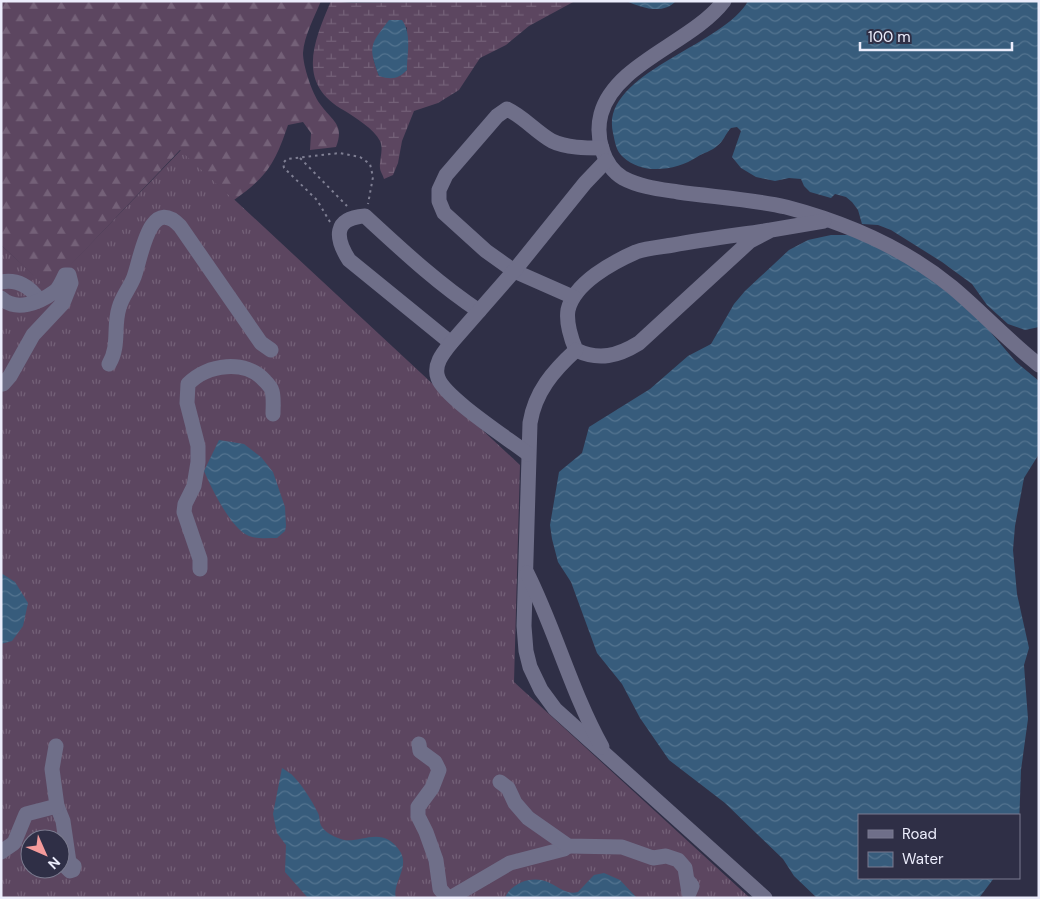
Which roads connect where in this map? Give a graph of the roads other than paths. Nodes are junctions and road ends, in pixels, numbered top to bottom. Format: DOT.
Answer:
graph roads {
  1 [pos="724,1"];
  2 [pos="604,154"];
  3 [pos="828,221"];
  4 [pos="771,230"];
  5 [pos="514,271"];
  6 [pos="1,282"];
  7 [pos="574,297"];
  8 [pos="1,298"];
  9 [pos="39,300"];
  10 [pos="479,311"];
  11 [pos="450,343"];
  12 [pos="271,350"];
  13 [pos="576,350"];
  14 [pos="109,364"];
  15 [pos="1039,365"];
  16 [pos="3,384"];
  17 [pos="273,414"];
  18 [pos="528,454"];
  19 [pos="200,569"];
  20 [pos="526,571"];
  21 [pos="419,744"];
  22 [pos="56,746"];
  23 [pos="606,754"];
  24 [pos="500,782"];
  25 [pos="57,806"];
  26 [pos="64,829"];
  27 [pos="568,846"];
  28 [pos="1,852"];
  29 [pos="688,881"];
  30 [pos="765,898"];
  1 -- 2 [label="lane"];
  2 -- 3 [label="lane"];
  2 -- 5 [label="lane"];
  2 -- 5 [label="lane"];
  3 -- 4 [label="lane"];
  3 -- 15 [label="lane"];
  4 -- 7 [label="lane"];
  4 -- 13 [label="lane"];
  5 -- 7 [label="lane"];
  5 -- 10 [label="lane"];
  6 -- 9 [label="lane"];
  7 -- 13 [label="lane"];
  8 -- 9 [label="lane"];
  9 -- 16 [label="lane"];
  10 -- 11 [label="lane"];
  10 -- 11 [label="lane"];
  11 -- 18 [label="lane"];
  12 -- 14 [label="lane"];
  13 -- 18 [label="lane"];
  17 -- 19 [label="lane"];
  18 -- 20 [label="lane"];
  20 -- 23 [label="lane"];
  20 -- 23 [label="lane"];
  21 -- 27 [label="lane"];
  22 -- 25 [label="lane"];
  23 -- 30 [label="lane"];
  24 -- 27 [label="lane"];
  25 -- 26 [label="lane"];
  25 -- 28 [label="lane"];
  27 -- 29 [label="lane"];
}
